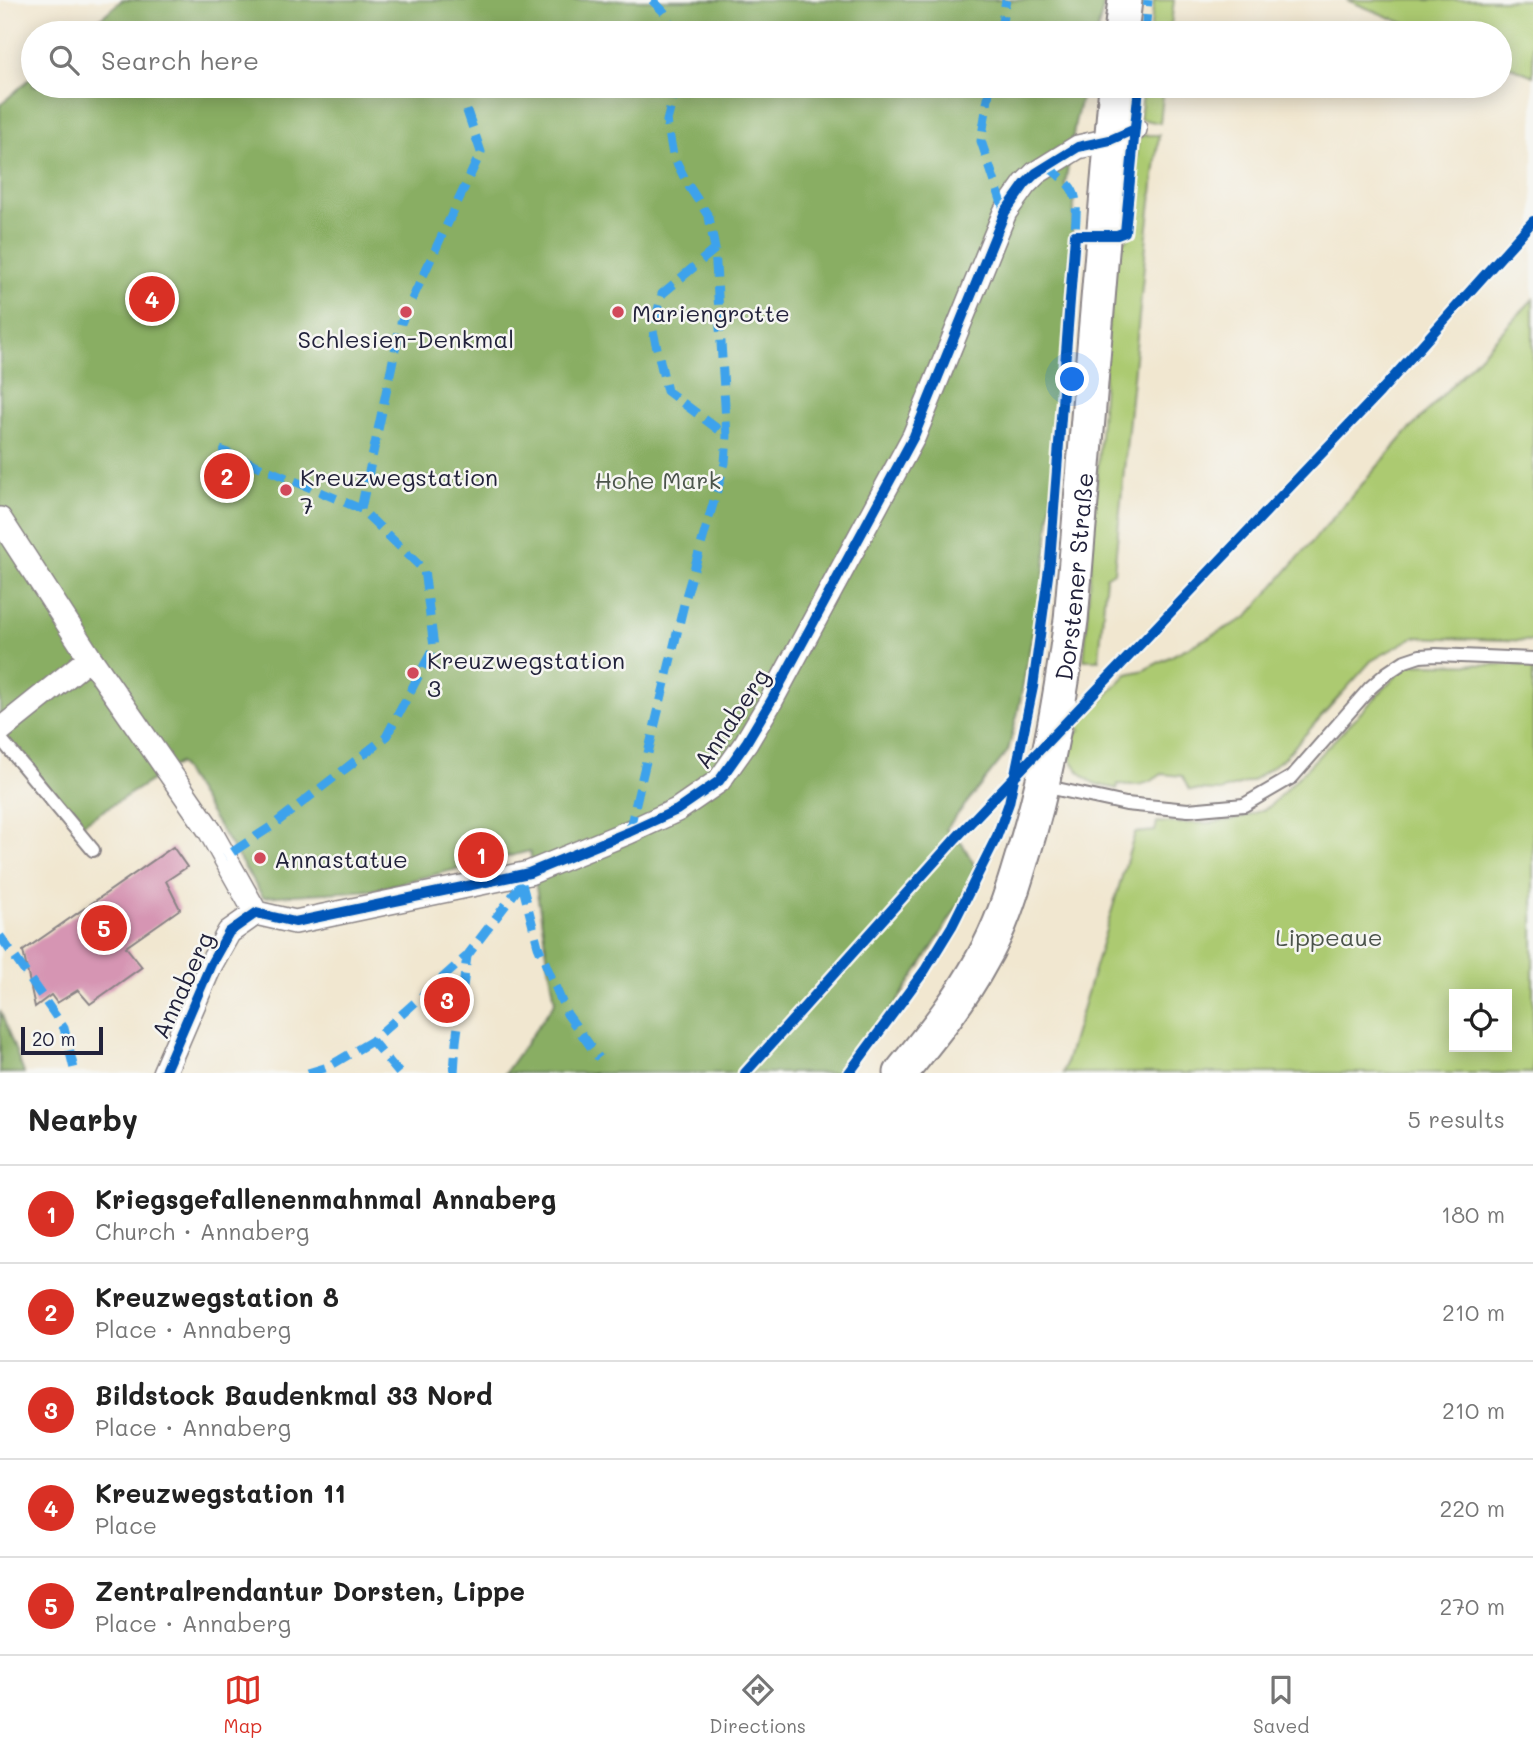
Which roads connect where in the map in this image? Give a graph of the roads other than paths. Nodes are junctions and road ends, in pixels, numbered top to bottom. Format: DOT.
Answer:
graph roads {
  1 [pos="1125,0"];
  2 [pos="1122,21"];
  3 [pos="1118,98"];
  4 [pos="1122,134"];
  5 [pos="0,519"];
  6 [pos="90,658"];
  7 [pos="1533,659"];
  8 [pos="0,730"];
  9 [pos="0,738"];
  10 [pos="1043,786"];
  11 [pos="93,850"];
  12 [pos="256,913"];
  13 [pos="164,1073"];
  14 [pos="901,1073"];
  1 -- 2 [label="main road"];
  3 -- 4 [label="main road, Dorstener Straße"];
  4 -- 10 [label="main road, Dorstener Straße"];
  4 -- 12 [label="street, Annaberg"];
  5 -- 6 [label="street"];
  6 -- 8 [label="street"];
  6 -- 12 [label="street"];
  7 -- 10 [label="lane"];
  9 -- 11 [label="lane"];
  10 -- 14 [label="main road, Dorstener Straße"];
  12 -- 13 [label="street, Annaberg"];
}
